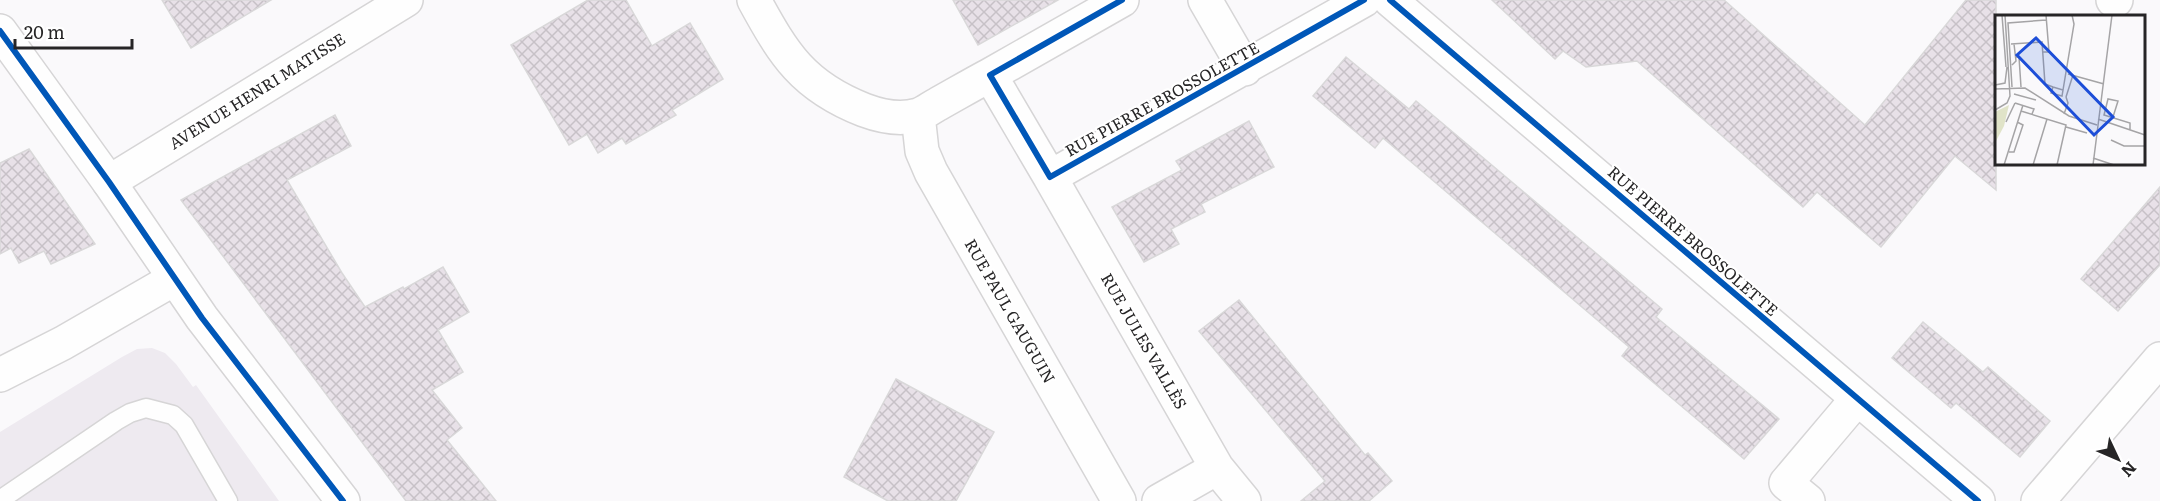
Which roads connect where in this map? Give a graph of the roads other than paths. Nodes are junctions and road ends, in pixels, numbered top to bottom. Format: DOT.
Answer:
graph roads {
  1 [pos="406,0"];
  2 [pos="754,0"];
  3 [pos="1122,0"];
  4 [pos="1205,0"];
  5 [pos="1364,0"];
  6 [pos="1390,0"];
  7 [pos="0,31"];
  8 [pos="1245,69"];
  9 [pos="990,75"];
  10 [pos="918,115"];
  11 [pos="1050,177"];
  12 [pos="109,182"];
  13 [pos="174,279"];
  14 [pos="2160,359"];
  15 [pos="0,375"];
  16 [pos="1857,399"];
  17 [pos="1217,468"];
  18 [pos="0,500"];
  19 [pos="228,501"];
  20 [pos="343,501"];
  21 [pos="1119,501"];
  22 [pos="1159,501"];
  23 [pos="1244,501"];
  24 [pos="1808,501"];
  25 [pos="1978,501"];
  26 [pos="2038,501"];
  1 -- 12 [label="street, AVENUE HENRI MATISSE"];
  2 -- 10 [label="street"];
  3 -- 9 [label="street"];
  4 -- 8 [label="street, RUE PIERRE BROSSOLETTE"];
  5 -- 8 [label="street, RUE PIERRE BROSSOLETTE"];
  6 -- 16 [label="street, RUE PIERRE BROSSOLETTE"];
  7 -- 12 [label="street"];
  8 -- 11 [label="street, RUE PIERRE BROSSOLETTE"];
  9 -- 10 [label="street"];
  9 -- 11 [label="street"];
  10 -- 21 [label="street, RUE PAUL GAUGUIN"];
  11 -- 17 [label="street, RUE JULES VALLÈS"];
  12 -- 13 [label="street"];
  13 -- 15 [label="street"];
  13 -- 20 [label="street"];
  14 -- 26 [label="street"];
  16 -- 24 [label="street"];
  16 -- 25 [label="street, RUE PIERRE BROSSOLETTE"];
  17 -- 22 [label="street"];
  17 -- 23 [label="street, RUE JULES VALLÈS"];
  18 -- 19 [label="lane"];
}
